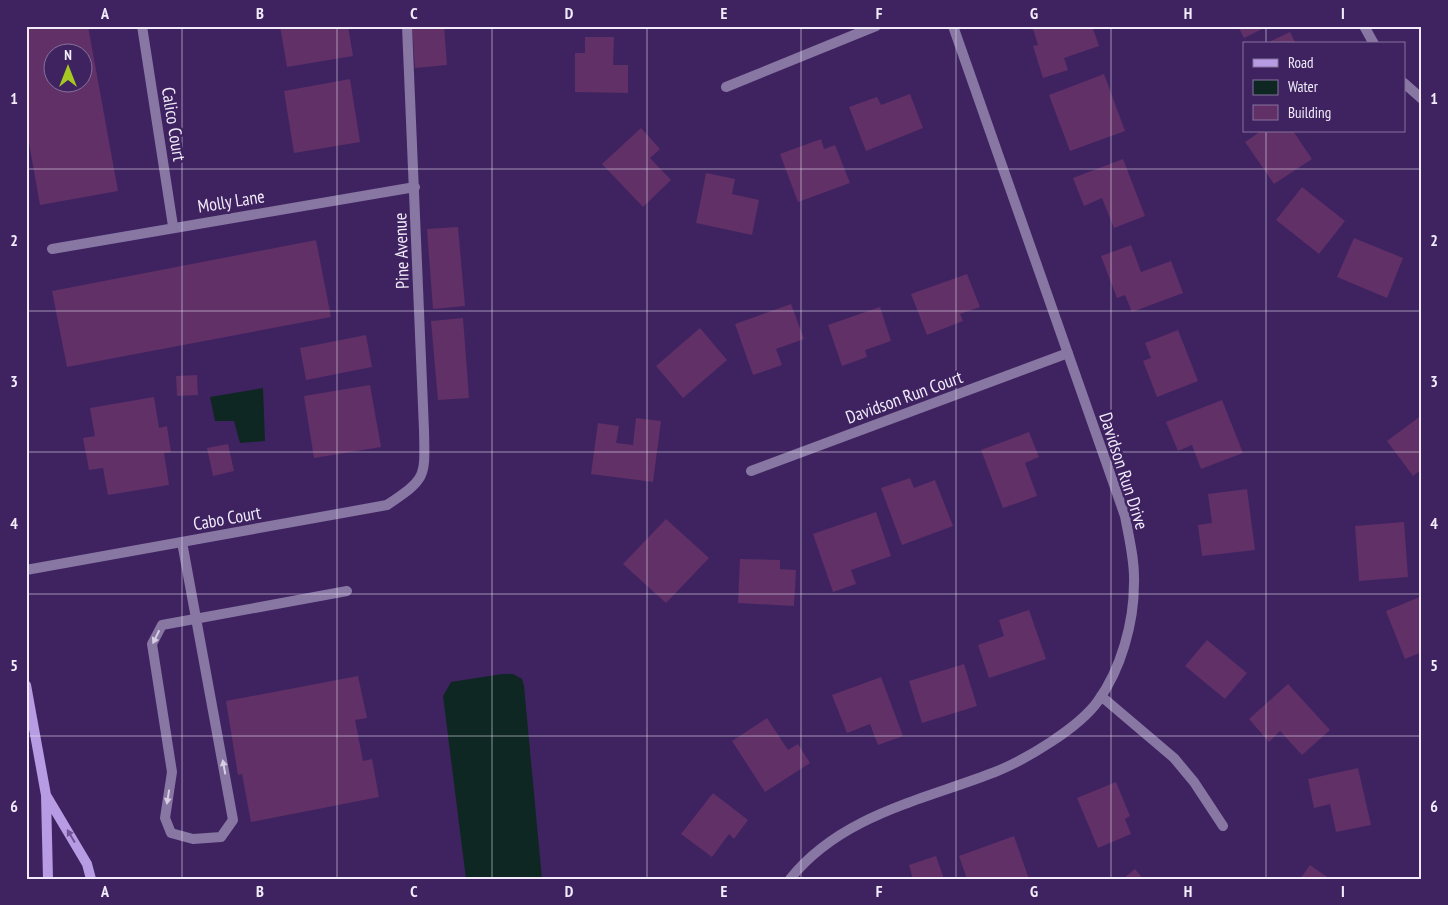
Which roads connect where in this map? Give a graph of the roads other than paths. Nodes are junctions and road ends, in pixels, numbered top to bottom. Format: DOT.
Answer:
graph roads {
  1 [pos="142,26"];
  2 [pos="406,26"];
  3 [pos="876,26"];
  4 [pos="953,26"];
  5 [pos="1364,26"];
  6 [pos="1373,42"];
  7 [pos="1406,85"];
  8 [pos="726,87"];
  9 [pos="1422,99"];
  10 [pos="415,187"];
  11 [pos="173,226"];
  12 [pos="52,249"];
  13 [pos="1068,353"];
  14 [pos="751,471"];
  15 [pos="422,475"];
  16 [pos="182,542"];
  17 [pos="26,570"];
  18 [pos="347,591"];
  19 [pos="196,618"];
  20 [pos="26,684"];
  21 [pos="1101,696"];
  22 [pos="46,794"];
  23 [pos="1223,826"];
  24 [pos="48,879"];
  25 [pos="91,879"];
  26 [pos="790,879"];
  1 -- 11 [label="street, Calico Court"];
  2 -- 10 [label="street, Pine Avenue"];
  3 -- 8 [label="street"];
  4 -- 13 [label="street, Davidson Run Drive"];
  5 -- 6 [label="street"];
  7 -- 9 [label="street"];
  10 -- 11 [label="street, Molly Lane"];
  10 -- 15 [label="street, Pine Avenue"];
  11 -- 12 [label="street, Molly Lane"];
  13 -- 14 [label="street, Davidson Run Court"];
  13 -- 21 [label="street, Davidson Run Drive"];
  15 -- 16 [label="street, Cabo Court"];
  16 -- 17 [label="street, Cabo Court"];
  16 -- 19 [label="street"];
  18 -- 19 [label="street"];
  19 -- 19 [label="street, one-way"];
  20 -- 22 [label="main road"];
  21 -- 23 [label="street"];
  21 -- 26 [label="street, Davidson Run Drive"];
  22 -- 24 [label="main road"];
  25 -- 22 [label="main road, one-way"];
}
